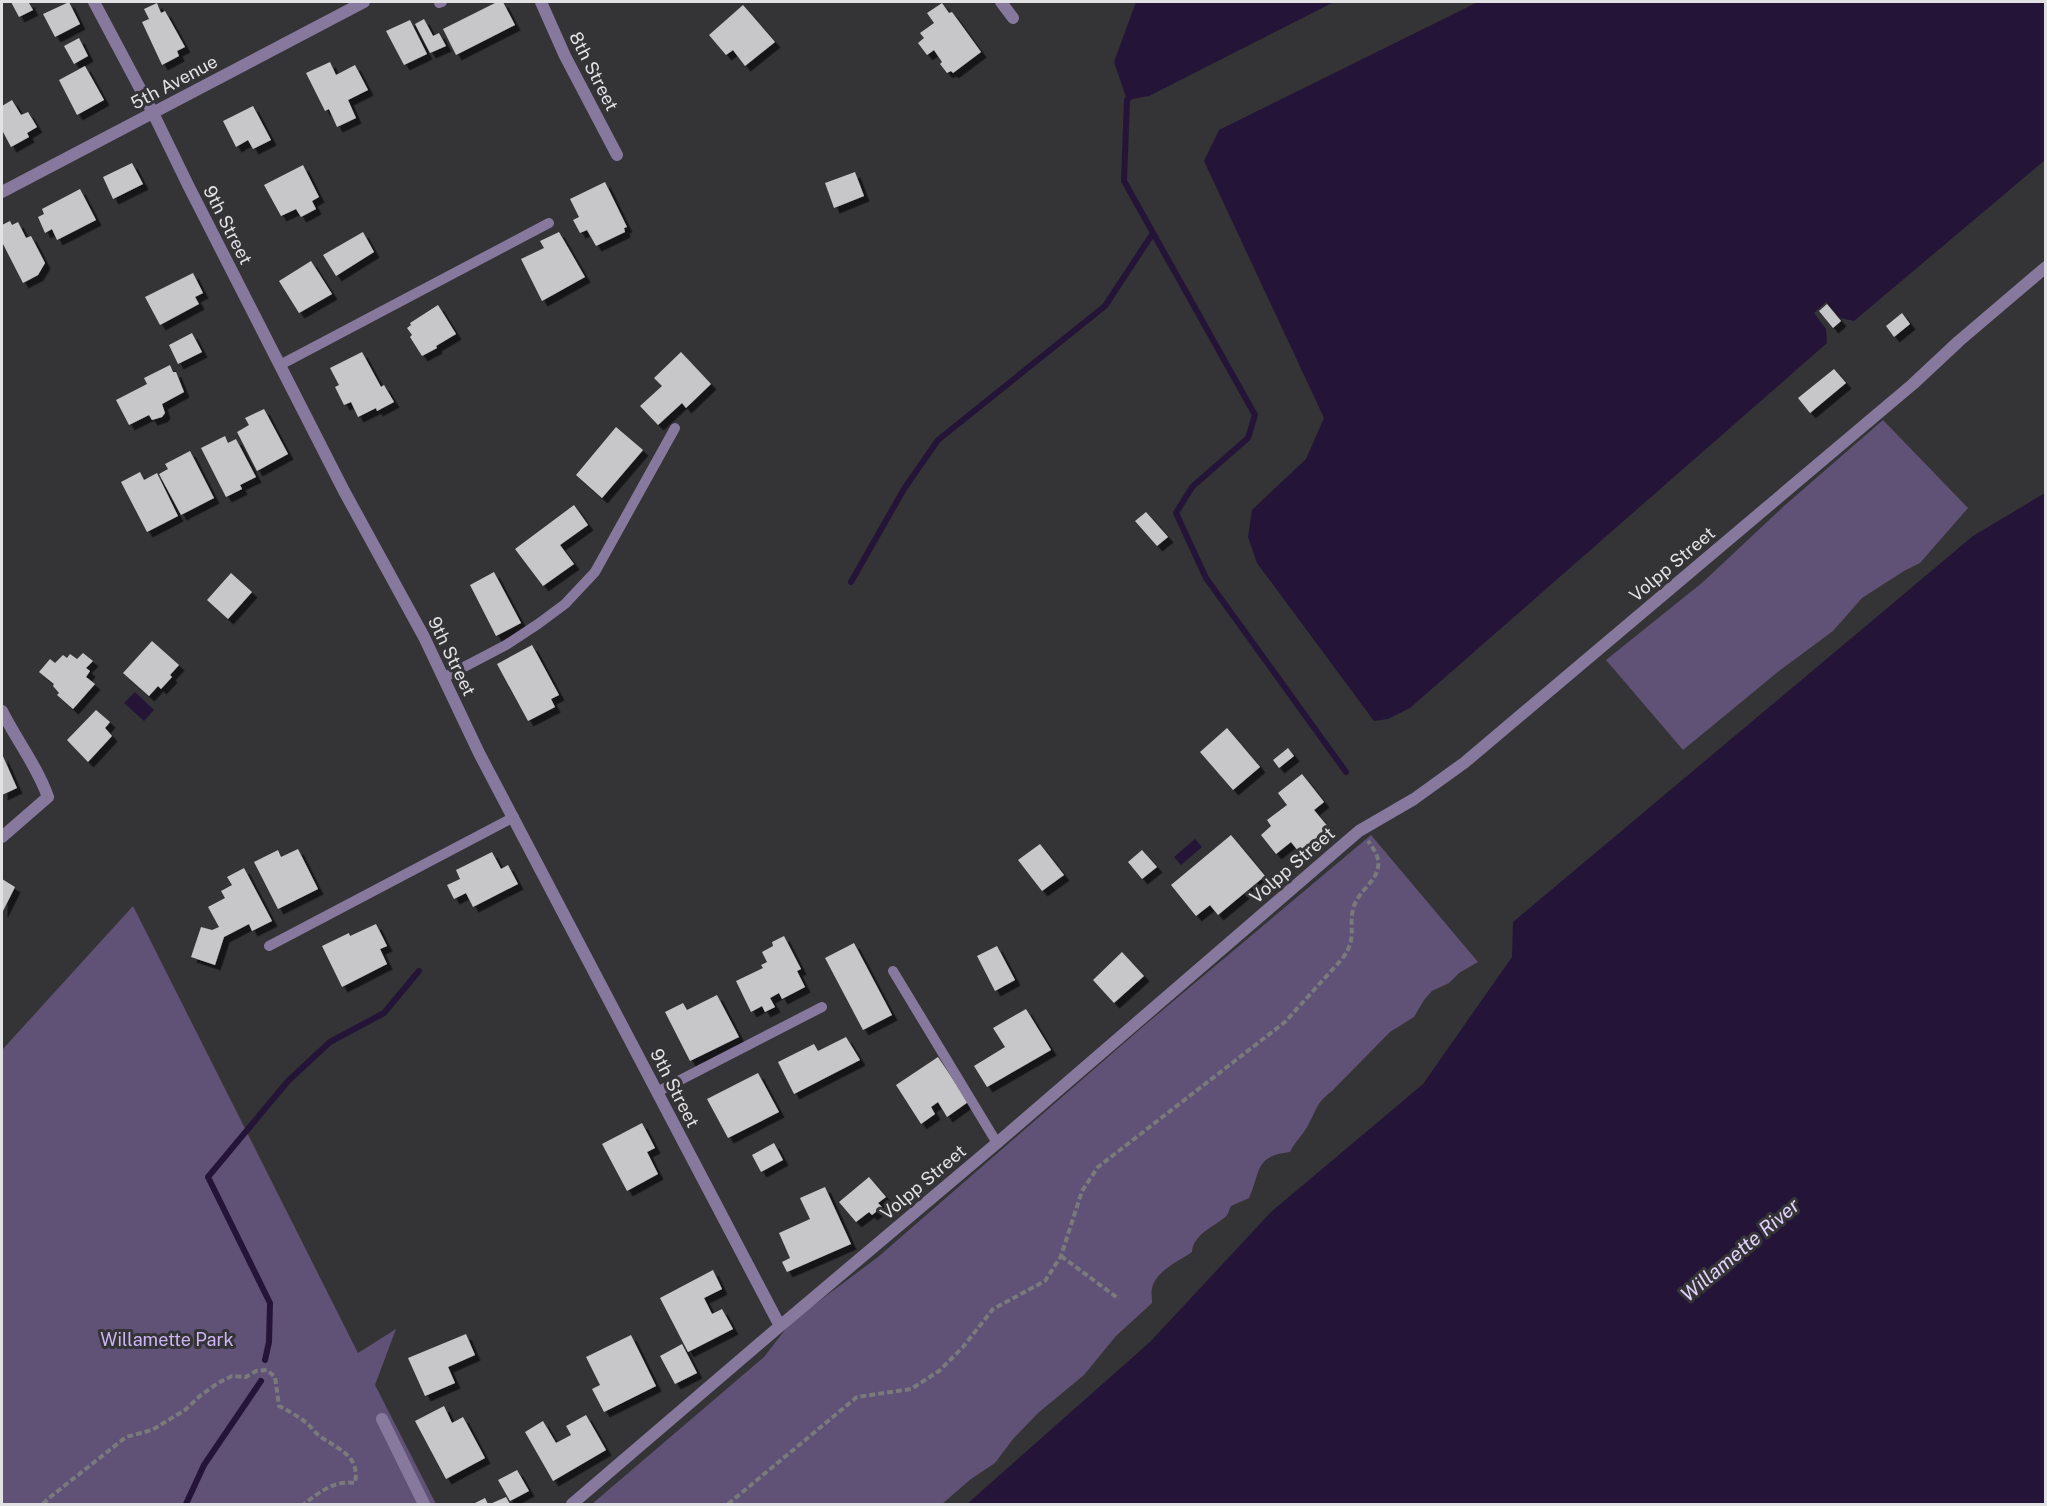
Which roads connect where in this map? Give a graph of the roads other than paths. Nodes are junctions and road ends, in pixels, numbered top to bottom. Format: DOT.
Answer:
graph roads {
  1 [pos="94,2"];
  2 [pos="364,2"];
  3 [pos="541,2"];
  4 [pos="1001,2"];
  5 [pos="1013,18"];
  6 [pos="153,113"];
  7 [pos="617,155"];
  8 [pos="2,192"];
  9 [pos="549,224"];
  10 [pos="2046,267"];
  11 [pos="280,365"];
  12 [pos="675,428"];
  13 [pos="443,678"];
  14 [pos="2,711"];
  15 [pos="514,818"];
  16 [pos="2,837"];
  17 [pos="269,946"];
  18 [pos="893,971"];
  19 [pos="822,1007"];
  20 [pos="657,1092"];
  21 [pos="997,1143"];
  22 [pos="780,1326"];
  23 [pos="382,1419"];
  24 [pos="424,1504"];
  25 [pos="572,1504"];
  1 -- 6 [label="street, 9th Street"];
  2 -- 6 [label="street, 5th Avenue"];
  3 -- 7 [label="street, 8th Street"];
  4 -- 5 [label="street"];
  6 -- 8 [label="street, 5th Avenue"];
  6 -- 11 [label="street, 9th Street"];
  9 -- 11 [label="lane"];
  10 -- 21 [label="street, Volpp Street"];
  11 -- 13 [label="street, 9th Street"];
  12 -- 13 [label="lane"];
  13 -- 15 [label="street, 9th Street"];
  14 -- 16 [label="street"];
  15 -- 17 [label="lane"];
  15 -- 20 [label="street, 9th Street"];
  18 -- 21 [label="lane"];
  19 -- 20 [label="lane"];
  20 -- 22 [label="street, 9th Street"];
  21 -- 22 [label="street, Volpp Street"];
  22 -- 25 [label="street, Volpp Street"];
  23 -- 24 [label="street"];
}
